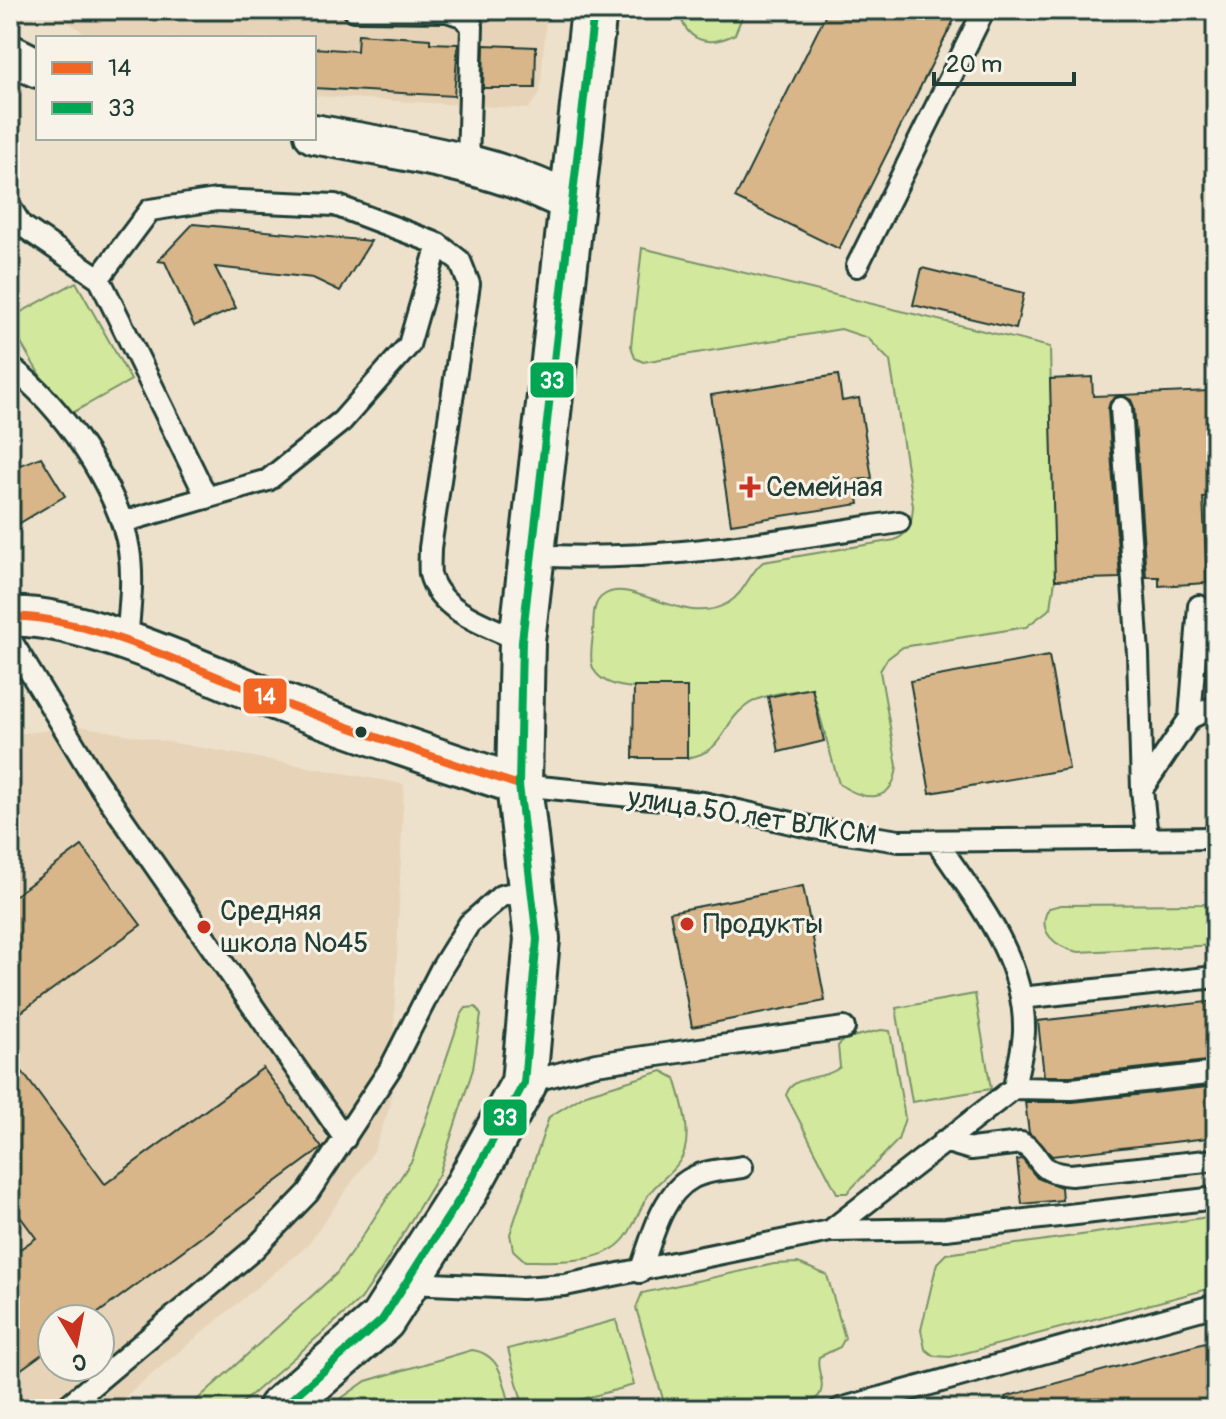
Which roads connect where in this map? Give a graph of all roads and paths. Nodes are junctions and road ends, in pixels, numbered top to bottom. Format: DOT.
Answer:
graph roads {
  1 [pos="354,10"];
  2 [pos="594,10"];
  3 [pos="984,10"];
  4 [pos="10,54"];
  5 [pos="36,67"];
  6 [pos="316,134"];
  7 [pos="468,163"];
  8 [pos="571,203"];
  9 [pos="10,207"];
  10 [pos="438,244"];
  11 [pos="857,266"];
  12 [pos="99,278"];
  13 [pos="10,367"];
  14 [pos="1121,408"];
  15 [pos="207,498"];
  16 [pos="123,522"];
  17 [pos="899,522"];
  18 [pos="532,555"];
  19 [pos="1199,606"];
  20 [pos="10,617"];
  21 [pos="10,639"];
  22 [pos="522,641"];
  23 [pos="127,643"];
  24 [pos="1216,706"];
  25 [pos="1190,718"];
  26 [pos="519,785"];
  27 [pos="1142,789"];
  28 [pos="1147,838"];
  29 [pos="1216,838"];
  30 [pos="937,842"];
  31 [pos="530,889"];
  32 [pos="1216,977"];
  33 [pos="1021,998"];
  34 [pos="844,1028"];
  35 [pos="1216,1073"];
  36 [pos="524,1083"];
  37 [pos="1014,1088"];
  38 [pos="345,1139"];
  39 [pos="944,1141"];
  40 [pos="1216,1160"];
  41 [pos="742,1167"];
  42 [pos="1216,1198"];
  43 [pos="830,1231"];
  44 [pos="640,1272"];
  45 [pos="409,1283"];
  46 [pos="1216,1305"];
  47 [pos="64,1409"];
  48 [pos="280,1409"];
  49 [pos="840,1409"];
  1 -- 7 [label="lane"];
  2 -- 8 [label="main road"];
  3 -- 11 [label="lane"];
  4 -- 5 [label="street"];
  6 -- 7 [label="street"];
  7 -- 8 [label="street"];
  8 -- 18 [label="main road"];
  9 -- 12 [label="lane"];
  10 -- 12 [label="lane"];
  10 -- 15 [label="lane"];
  10 -- 22 [label="lane"];
  12 -- 15 [label="lane"];
  13 -- 16 [label="lane"];
  14 -- 27 [label="lane"];
  15 -- 16 [label="lane"];
  16 -- 23 [label="lane"];
  17 -- 18 [label="lane"];
  18 -- 22 [label="main road"];
  19 -- 25 [label="lane"];
  20 -- 23 [label="street"];
  21 -- 38 [label="lane"];
  22 -- 26 [label="main road"];
  23 -- 26 [label="street"];
  24 -- 25 [label="lane"];
  25 -- 27 [label="lane"];
  26 -- 30 [label="lane, улица 50 лет ВЛКСМ"];
  26 -- 31 [label="main road"];
  27 -- 28 [label="lane"];
  28 -- 29 [label="lane, улица 50 лет ВЛКСМ"];
  28 -- 30 [label="lane, улица 50 лет ВЛКСМ"];
  30 -- 33 [label="lane"];
  31 -- 36 [label="main road"];
  31 -- 38 [label="lane"];
  32 -- 33 [label="lane"];
  33 -- 37 [label="lane"];
  34 -- 36 [label="lane"];
  35 -- 37 [label="lane"];
  36 -- 45 [label="main road"];
  37 -- 39 [label="lane"];
  38 -- 47 [label="lane"];
  39 -- 40 [label="lane"];
  39 -- 43 [label="lane"];
  41 -- 44 [label="lane"];
  42 -- 43 [label="lane"];
  43 -- 44 [label="lane"];
  44 -- 45 [label="lane"];
  45 -- 48 [label="main road"];
  46 -- 49 [label="lane"];
}
